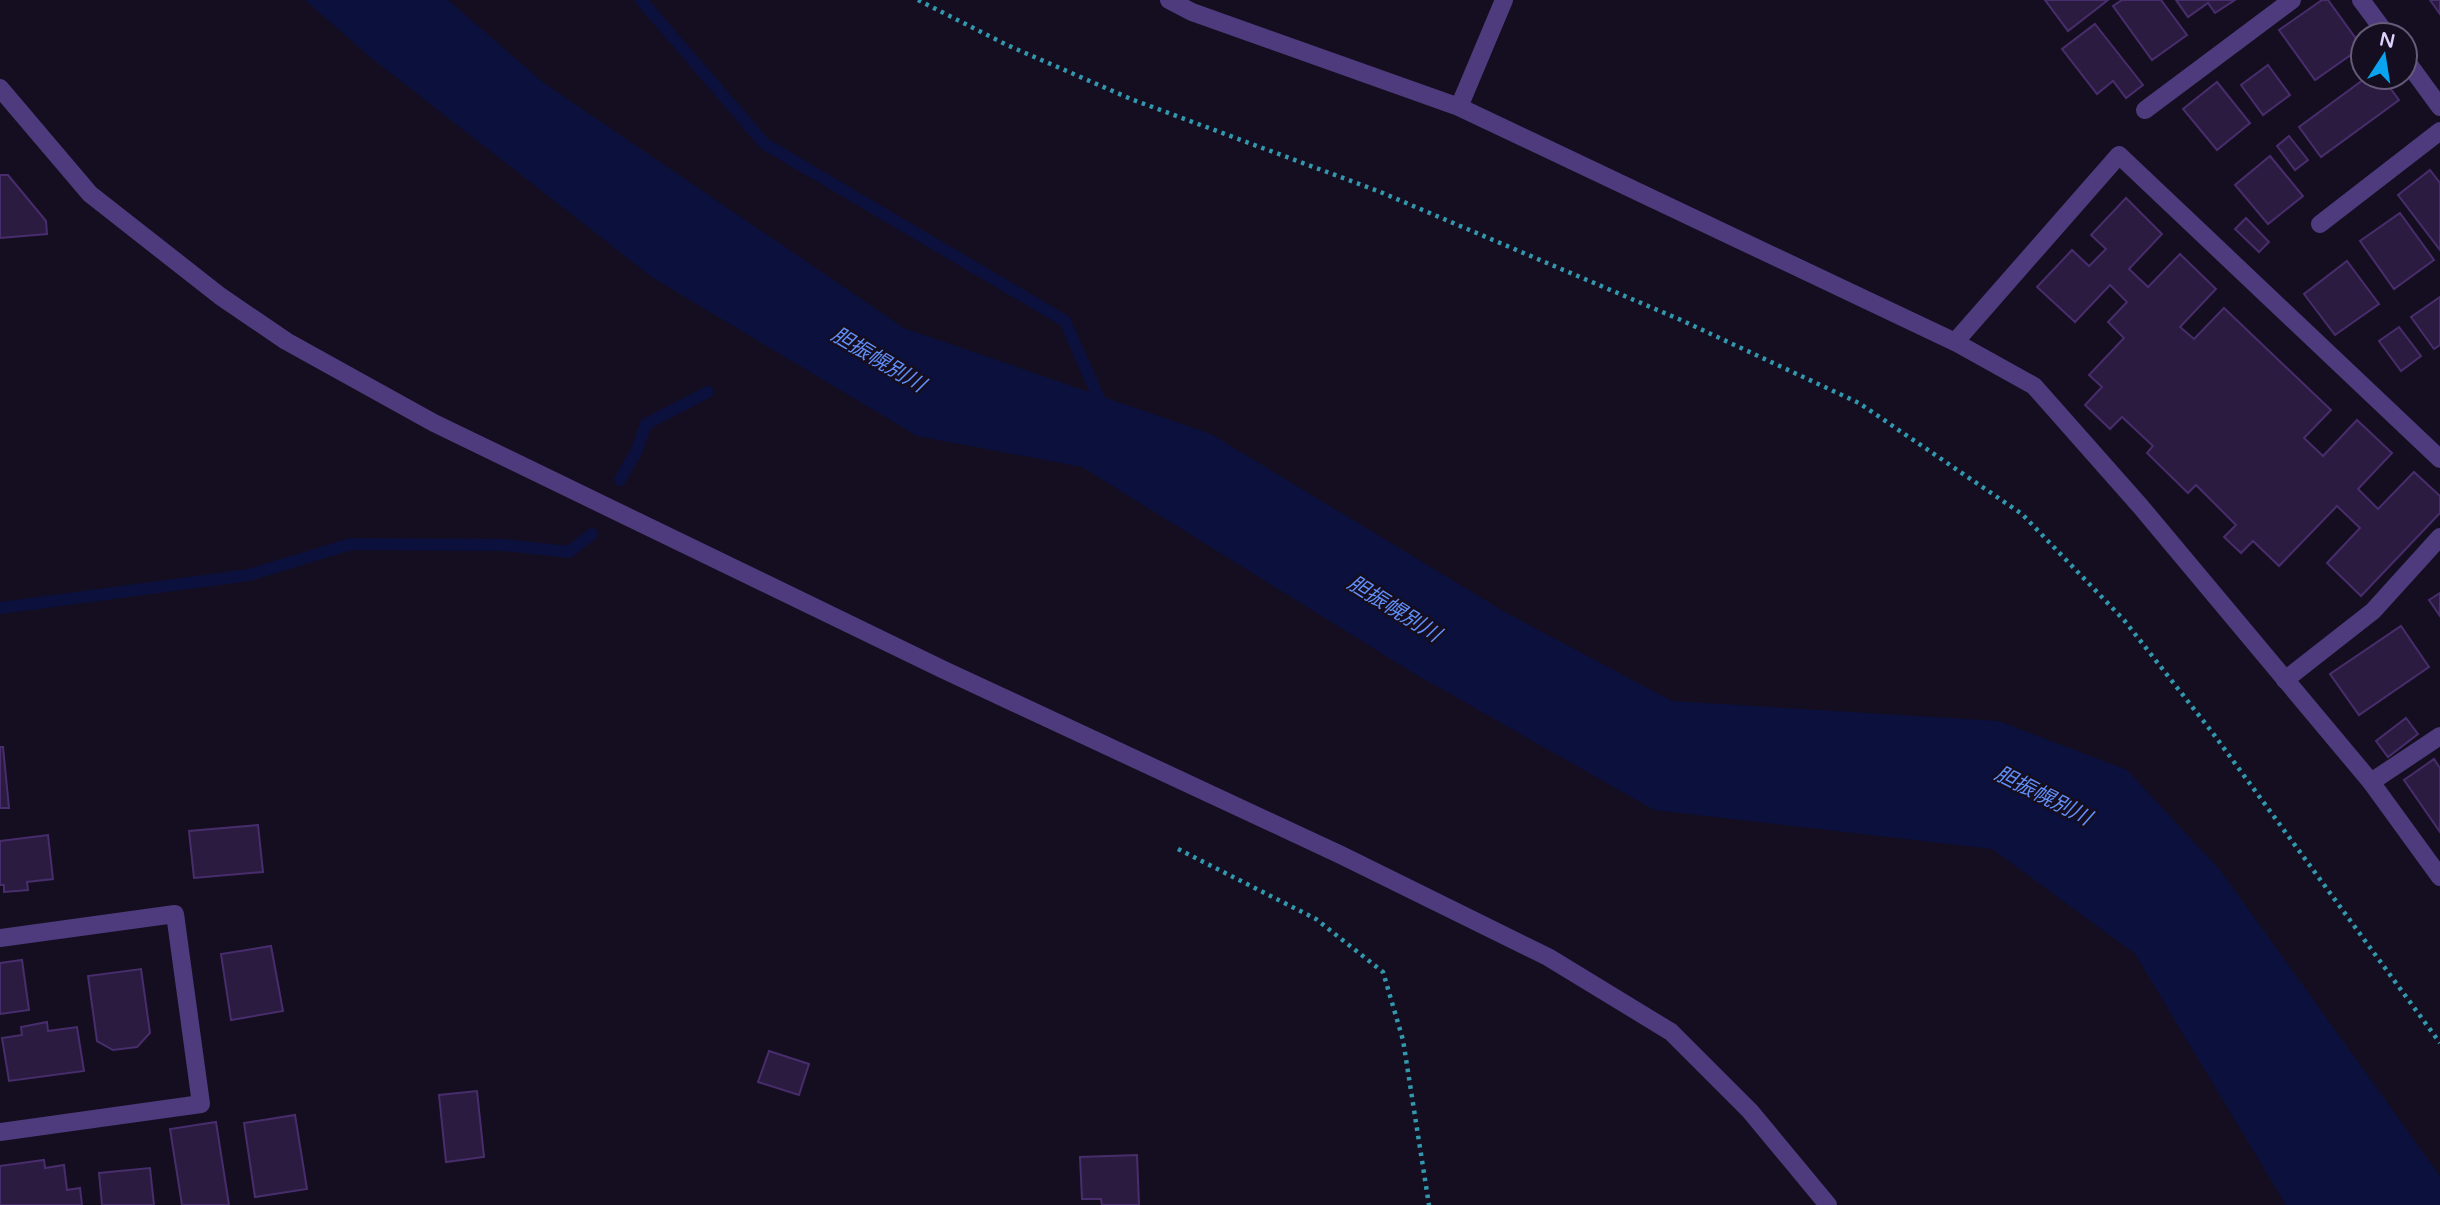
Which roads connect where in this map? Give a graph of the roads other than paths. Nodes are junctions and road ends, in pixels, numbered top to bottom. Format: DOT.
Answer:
graph roads {
  1 [pos="1169,0"];
  2 [pos="1504,0"];
  3 [pos="2292,0"];
  4 [pos="2361,0"];
  5 [pos="2377,21"];
  6 [pos="2419,79"];
  7 [pos="0,88"];
  8 [pos="1460,107"];
  9 [pos="2440,107"];
  10 [pos="2146,110"];
  11 [pos="2440,131"];
  12 [pos="2320,223"];
  13 [pos="1955,342"];
  14 [pos="2440,459"];
  15 [pos="2440,537"];
  16 [pos="2285,680"];
  17 [pos="2440,736"];
  18 [pos="2371,782"];
  19 [pos="2440,877"];
  20 [pos="0,938"];
  21 [pos="0,1132"];
  22 [pos="1828,1205"];
  1 -- 8 [label="street"];
  2 -- 8 [label="street"];
  3 -- 10 [label="street"];
  4 -- 5 [label="street"];
  6 -- 9 [label="street"];
  7 -- 22 [label="street"];
  8 -- 13 [label="street"];
  11 -- 12 [label="street"];
  13 -- 14 [label="street"];
  13 -- 16 [label="street"];
  15 -- 16 [label="street"];
  16 -- 18 [label="street"];
  17 -- 18 [label="street"];
  18 -- 19 [label="street"];
  20 -- 21 [label="street"];
}
